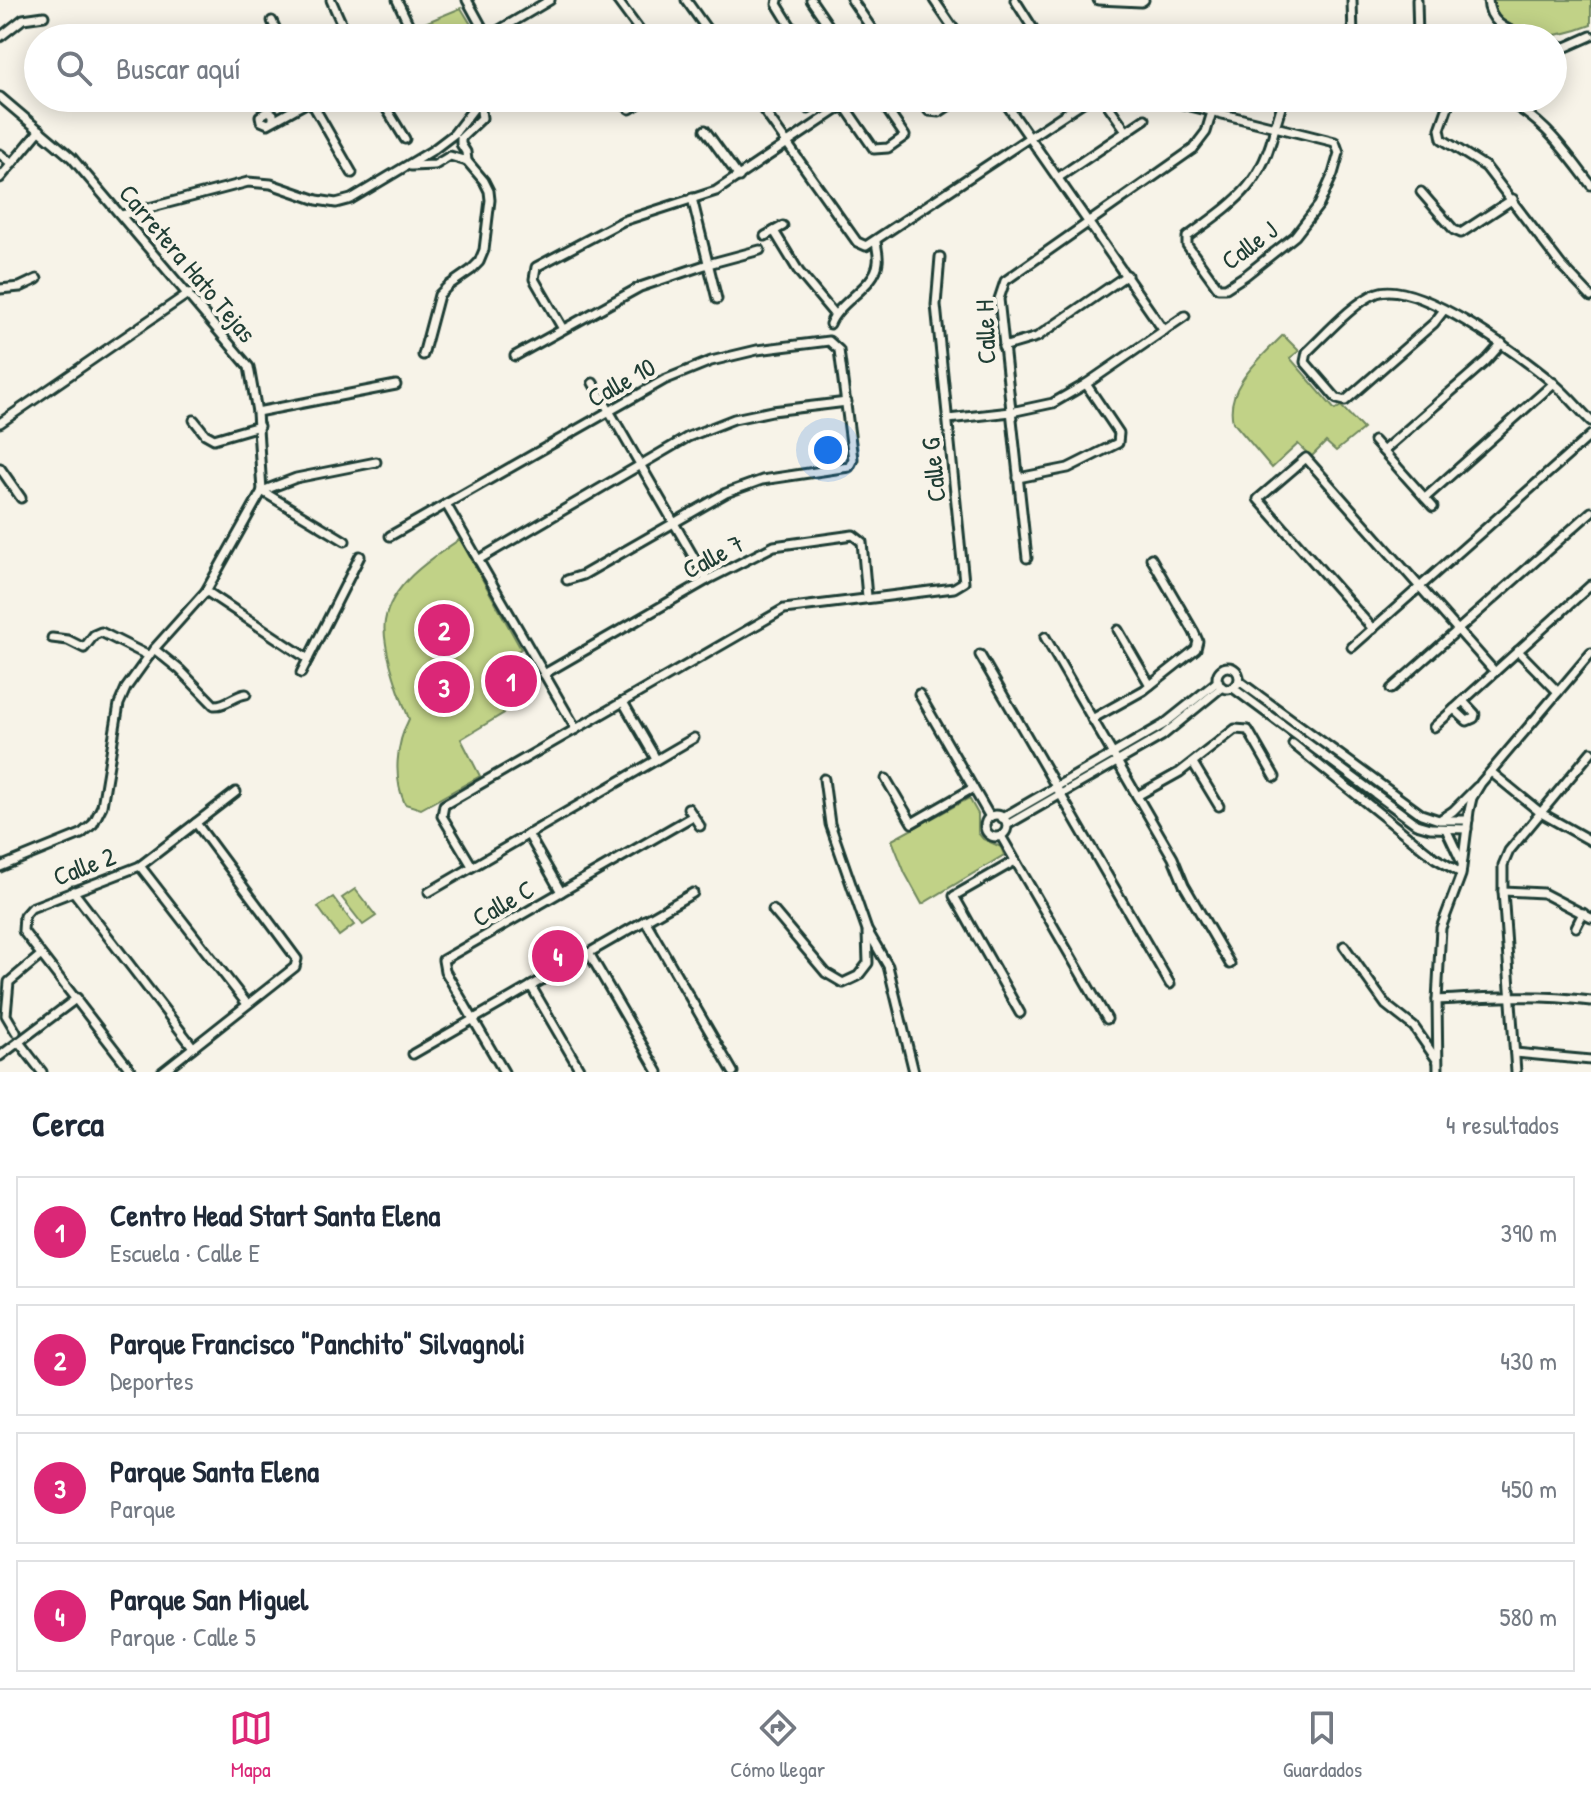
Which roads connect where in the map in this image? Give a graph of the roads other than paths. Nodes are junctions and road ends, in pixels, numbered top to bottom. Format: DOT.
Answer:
graph roads {
  1 [pos="331,0"];
  2 [pos="397,0"];
  3 [pos="467,0"];
  4 [pos="550,0"];
  5 [pos="617,0"];
  6 [pos="686,0"];
  7 [pos="778,0"];
  8 [pos="811,0"];
  9 [pos="852,0"];
  10 [pos="934,0"];
  11 [pos="1015,0"];
  12 [pos="1098,0"];
  13 [pos="1144,0"];
  14 [pos="1352,0"];
  15 [pos="1417,0"];
  16 [pos="1488,0"];
  17 [pos="540,3"];
  18 [pos="44,16"];
  19 [pos="272,21"];
  20 [pos="273,24"];
  21 [pos="342,24"];
  22 [pos="408,24"];
  23 [pos="480,24"];
  24 [pos="508,24"];
  25 [pos="635,24"];
  26 [pos="703,24"];
  27 [pos="789,24"];
  28 [pos="827,24"];
  29 [pos="868,24"];
  30 [pos="950,24"];
  31 [pos="1030,24"];
  32 [pos="1353,24"];
  33 [pos="1418,24"];
  34 [pos="1499,24"];
  35 [pos="1591,36"];
  36 [pos="0,37"];
  37 [pos="1567,47"];
  38 [pos="0,97"];
  39 [pos="287,112"];
  40 [pos="319,112"];
  41 [pos="389,112"];
  42 [pos="472,112"];
  43 [pos="481,112"];
  44 [pos="765,112"];
  45 [pos="827,112"];
  46 [pos="849,112"];
  47 [pos="889,112"];
  48 [pos="1012,112"];
  49 [pos="1068,112"];
  50 [pos="1113,112"];
  51 [pos="1212,112"];
  52 [pos="1280,112"];
  53 [pos="1446,112"];
  54 [pos="1530,112"];
  55 [pos="273,119"];
  56 [pos="1145,119"];
  57 [pos="1275,127"];
  58 [pos="40,130"];
  59 [pos="705,130"];
  60 [pos="1127,132"];
  61 [pos="1030,137"];
  62 [pos="405,139"];
  63 [pos="788,144"];
  64 [pos="0,154"];
  65 [pos="467,161"];
  66 [pos="12,164"];
  67 [pos="411,166"];
  68 [pos="352,173"];
  69 [pos="739,177"];
  70 [pos="1059,177"];
  71 [pos="0,178"];
  72 [pos="1591,185"];
  73 [pos="1421,192"];
  74 [pos="692,198"];
  75 [pos="1513,199"];
  76 [pos="122,215"];
  77 [pos="1089,221"];
  78 [pos="783,226"];
  79 [pos="774,231"];
  80 [pos="765,236"];
  81 [pos="876,242"];
  82 [pos="760,250"];
  83 [pos="940,257"];
  84 [pos="708,264"];
  85 [pos="1127,275"];
  86 [pos="37,279"];
  87 [pos="0,289"];
  88 [pos="189,293"];
  89 [pos="1591,297"];
  90 [pos="717,299"];
  91 [pos="1444,310"];
  92 [pos="834,314"];
  93 [pos="1185,316"];
  94 [pos="830,324"];
  95 [pos="563,329"];
  96 [pos="1164,331"];
  97 [pos="1502,343"];
  98 [pos="1003,347"];
  99 [pos="423,355"];
  100 [pos="515,356"];
  101 [pos="593,383"];
  102 [pos="1554,383"];
  103 [pos="1086,384"];
  104 [pos="396,385"];
  105 [pos="847,402"];
  106 [pos="610,410"];
  107 [pos="257,412"];
  108 [pos="1011,412"];
  109 [pos="948,419"];
  110 [pos="194,420"];
  111 [pos="1591,421"];
  112 [pos="0,423"];
  113 [pos="259,426"];
  114 [pos="1591,435"];
  115 [pos="1374,441"];
  116 [pos="1383,451"];
  117 [pos="376,462"];
  118 [pos="641,464"];
  119 [pos="0,468"];
  120 [pos="1018,478"];
  121 [pos="262,491"];
  122 [pos="21,498"];
  123 [pos="1425,498"];
  124 [pos="446,504"];
  125 [pos="1433,507"];
  126 [pos="1591,512"];
  127 [pos="674,523"];
  128 [pos="390,536"];
  129 [pos="345,541"];
  130 [pos="360,556"];
  131 [pos="1027,558"];
  132 [pos="1151,558"];
  133 [pos="478,560"];
  134 [pos="567,580"];
  135 [pos="707,580"];
  136 [pos="1591,585"];
  137 [pos="1420,587"];
  138 [pos="206,591"];
  139 [pos="867,597"];
  140 [pos="1373,629"];
  141 [pos="1118,630"];
  142 [pos="1458,630"];
  143 [pos="1045,637"];
  144 [pos="52,638"];
  145 [pos="1352,647"];
  146 [pos="1518,651"];
  147 [pos="151,653"];
  148 [pos="1591,653"];
  149 [pos="980,655"];
  150 [pos="308,659"];
  151 [pos="1495,672"];
  152 [pos="301,673"];
  153 [pos="544,674"];
  154 [pos="1239,681"];
  155 [pos="1220,684"];
  156 [pos="1150,685"];
  157 [pos="1233,688"];
  158 [pos="1391,689"];
  159 [pos="1558,692"];
  160 [pos="246,694"];
  161 [pos="919,694"];
  162 [pos="1463,701"];
  163 [pos="623,702"];
  164 [pos="1454,709"];
  165 [pos="1092,719"];
  166 [pos="1434,727"];
  167 [pos="576,729"];
  168 [pos="694,738"];
  169 [pos="1293,744"];
  170 [pos="1591,752"];
  171 [pos="1115,758"];
  172 [pos="656,759"];
  173 [pos="1193,763"];
  174 [pos="1491,772"];
  175 [pos="1275,777"];
  176 [pos="824,779"];
  177 [pos="886,779"];
  178 [pos="1481,783"];
  179 [pos="973,788"];
  180 [pos="1058,790"];
  181 [pos="236,792"];
  182 [pos="1137,796"];
  183 [pos="1219,806"];
  184 [pos="688,808"];
  185 [pos="1541,813"];
  186 [pos="693,816"];
  187 [pos="990,817"];
  188 [pos="1439,820"];
  189 [pos="1468,820"];
  190 [pos="1004,821"];
  191 [pos="196,823"];
  192 [pos="700,826"];
  193 [pos="1446,829"];
  194 [pos="1467,829"];
  195 [pos="528,834"];
  196 [pos="1001,836"];
  197 [pos="1591,841"];
  198 [pos="1015,861"];
  199 [pos="140,866"];
  200 [pos="472,866"];
  201 [pos="0,867"];
  202 [pos="1462,870"];
  203 [pos="73,891"];
  204 [pos="1503,891"];
  205 [pos="429,892"];
  206 [pos="561,892"];
  207 [pos="693,893"];
  208 [pos="773,910"];
  209 [pos="1587,916"];
  210 [pos="645,920"];
  211 [pos="1576,927"];
  212 [pos="867,930"];
  213 [pos="1344,946"];
  214 [pos="589,953"];
  215 [pos="40,956"];
  216 [pos="1230,964"];
  217 [pos="1170,984"];
  218 [pos="531,986"];
  219 [pos="1511,995"];
  220 [pos="77,998"];
  221 [pos="1437,1000"];
  222 [pos="1591,1001"];
  223 [pos="247,1004"];
  224 [pos="1020,1013"];
  225 [pos="473,1019"];
  226 [pos="1107,1019"];
  227 [pos="16,1032"];
  228 [pos="19,1042"];
  229 [pos="193,1047"];
  230 [pos="1515,1053"];
  231 [pos="413,1054"];
  232 [pos="0,1056"];
  233 [pos="1591,1060"];
  234 [pos="1438,1061"];
  235 [pos="42,1072"];
  236 [pos="132,1072"];
  237 [pos="162,1072"];
  238 [pos="504,1072"];
  239 [pos="581,1072"];
  240 [pos="658,1072"];
  241 [pos="733,1072"];
  242 [pos="914,1072"];
  243 [pos="1438,1072"];
  244 [pos="1516,1072"];
  1 -- 21 [label="street"];
  2 -- 22 [label="street"];
  3 -- 23 [label="street"];
  4 -- 17 [label="street"];
  5 -- 25 [label="street"];
  6 -- 26 [label="street"];
  7 -- 27 [label="street"];
  8 -- 28 [label="street"];
  9 -- 29 [label="street"];
  10 -- 30 [label="street"];
  11 -- 31 [label="street"];
  12 -- 13 [label="street"];
  14 -- 32 [label="street"];
  15 -- 33 [label="street"];
  16 -- 34 [label="street"];
  17 -- 24 [label="street"];
  18 -- 36 [label="street"];
  19 -- 20 [label="street"];
  35 -- 37 [label="street"];
  38 -- 58 [label="street, Carretera Hato Tejas"];
  39 -- 55 [label="street"];
  40 -- 68 [label="street"];
  41 -- 62 [label="street"];
  42 -- 67 [label="street"];
  43 -- 65 [label="street"];
  44 -- 63 [label="street"];
  45 -- 63 [label="street"];
  46 -- 47 [label="street"];
  48 -- 61 [label="street"];
  49 -- 61 [label="street"];
  50 -- 60 [label="street"];
  51 -- 57 [label="street, Calle J"];
  51 -- 77 [label="street, Calle H"];
  52 -- 57 [label="street, Calle J"];
  53 -- 75 [label="street"];
  54 -- 72 [label="street"];
  56 -- 60 [label="street"];
  57 -- 57 [label="street, Calle J"];
  58 -- 66 [label="street"];
  58 -- 76 [label="street, Carretera Hato Tejas"];
  59 -- 69 [label="street"];
  60 -- 70 [label="street"];
  61 -- 70 [label="street"];
  61 -- 81 [label="street"];
  63 -- 69 [label="street"];
  63 -- 81 [label="street"];
  64 -- 66 [label="street"];
  65 -- 67 [label="street"];
  65 -- 99 [label="street"];
  66 -- 71 [label="street"];
  67 -- 76 [label="street"];
  69 -- 74 [label="street"];
  70 -- 77 [label="street"];
  73 -- 75 [label="street"];
  74 -- 84 [label="street"];
  74 -- 95 [label="street"];
  75 -- 89 [label="street"];
  76 -- 88 [label="street, Carretera Hato Tejas"];
  77 -- 85 [label="street"];
  77 -- 98 [label="street, Calle H"];
  78 -- 79 [label="street"];
  79 -- 80 [label="street"];
  79 -- 92 [label="street"];
  81 -- 92 [label="street"];
  82 -- 84 [label="street"];
  83 -- 109 [label="street, Calle G"];
  84 -- 90 [label="street"];
  84 -- 95 [label="street"];
  85 -- 96 [label="street"];
  85 -- 98 [label="street"];
  86 -- 87 [label="street"];
  88 -- 107 [label="street, Carretera Hato Tejas"];
  88 -- 112 [label="street"];
  91 -- 91 [label="street"];
  91 -- 97 [label="street"];
  92 -- 94 [label="street"];
  93 -- 96 [label="street"];
  95 -- 100 [label="street"];
  96 -- 103 [label="street"];
  97 -- 102 [label="street"];
  97 -- 116 [label="street"];
  98 -- 108 [label="street, Calle H"];
  101 -- 106 [label="street"];
  102 -- 111 [label="street"];
  102 -- 123 [label="street"];
  103 -- 108 [label="street"];
  103 -- 120 [label="street"];
  104 -- 107 [label="street"];
  105 -- 106 [label="street, Calle 10"];
  105 -- 118 [label="street"];
  105 -- 127 [label="street"];
  106 -- 118 [label="street"];
  106 -- 124 [label="street, Calle 10"];
  107 -- 113 [label="street, Carretera Hato Tejas"];
  108 -- 109 [label="street"];
  108 -- 120 [label="street, Calle H"];
  109 -- 139 [label="street, Calle G"];
  110 -- 113 [label="street"];
  113 -- 121 [label="street, Carretera Hato Tejas"];
  114 -- 137 [label="street"];
  115 -- 116 [label="street"];
  116 -- 123 [label="street"];
  117 -- 121 [label="street"];
  118 -- 127 [label="street"];
  118 -- 133 [label="street"];
  119 -- 122 [label="street"];
  120 -- 131 [label="street, Calle H"];
  121 -- 129 [label="street"];
  121 -- 138 [label="street"];
  123 -- 125 [label="street"];
  124 -- 128 [label="street, Calle 10"];
  124 -- 133 [label="street"];
  126 -- 142 [label="street"];
  127 -- 134 [label="street"];
  127 -- 135 [label="street"];
  130 -- 150 [label="street"];
  132 -- 156 [label="street"];
  133 -- 153 [label="street"];
  135 -- 139 [label="street, Calle 7"];
  135 -- 153 [label="street, Calle 7"];
  136 -- 146 [label="street"];
  137 -- 140 [label="street"];
  137 -- 140 [label="street"];
  137 -- 142 [label="street"];
  138 -- 147 [label="street"];
  138 -- 150 [label="street"];
  139 -- 163 [label="street"];
  140 -- 145 [label="street"];
  141 -- 156 [label="street"];
  142 -- 151 [label="street"];
  142 -- 158 [label="street"];
  143 -- 165 [label="street"];
  144 -- 147 [label="street"];
  146 -- 151 [label="street"];
  146 -- 159 [label="street"];
  147 -- 160 [label="street"];
  147 -- 201 [label="street"];
  148 -- 159 [label="street"];
  149 -- 180 [label="street"];
  150 -- 152 [label="street"];
  151 -- 162 [label="street"];
  153 -- 167 [label="street"];
  154 -- 155 [label="street"];
  154 -- 157 [label="street"];
  154 -- 188 [label="street"];
  155 -- 157 [label="street"];
  155 -- 171 [label="street"];
  156 -- 165 [label="street"];
  157 -- 193 [label="street"];
  159 -- 174 [label="street"];
  161 -- 179 [label="street"];
  162 -- 164 [label="street"];
  162 -- 164 [label="street"];
  163 -- 167 [label="street"];
  163 -- 172 [label="street"];
  164 -- 166 [label="street"];
  165 -- 171 [label="street"];
  167 -- 200 [label="street"];
  168 -- 172 [label="street"];
  169 -- 202 [label="street"];
  170 -- 185 [label="street"];
  171 -- 180 [label="street"];
  171 -- 182 [label="street"];
  172 -- 195 [label="street"];
  173 -- 175 [label="street"];
  173 -- 182 [label="street"];
  173 -- 183 [label="street"];
  174 -- 178 [label="street"];
  174 -- 185 [label="street"];
  176 -- 212 [label="street"];
  177 -- 179 [label="street"];
  178 -- 188 [label="street"];
  178 -- 189 [label="street"];
  179 -- 187 [label="street"];
  180 -- 190 [label="street"];
  180 -- 217 [label="street"];
  181 -- 191 [label="street, Calle 2"];
  182 -- 216 [label="street"];
  184 -- 186 [label="street"];
  185 -- 197 [label="street"];
  185 -- 204 [label="street"];
  186 -- 192 [label="street"];
  186 -- 206 [label="street, Calle C"];
  187 -- 190 [label="street"];
  187 -- 196 [label="street"];
  188 -- 189 [label="street"];
  189 -- 194 [label="street"];
  190 -- 196 [label="street"];
  191 -- 199 [label="street, Calle 2"];
  191 -- 223 [label="street"];
  193 -- 194 [label="street"];
  193 -- 202 [label="street"];
  194 -- 202 [label="street"];
  195 -- 200 [label="street"];
  195 -- 206 [label="street"];
  196 -- 198 [label="street"];
  198 -- 224 [label="street"];
  198 -- 226 [label="street"];
  199 -- 203 [label="street, Calle 2"];
  199 -- 223 [label="street"];
  200 -- 205 [label="street"];
  202 -- 221 [label="street"];
  203 -- 215 [label="street, Calle 2"];
  203 -- 229 [label="street"];
  204 -- 209 [label="street"];
  204 -- 219 [label="street"];
  206 -- 225 [label="street, Calle C"];
  207 -- 210 [label="street"];
  208 -- 212 [label="street"];
  209 -- 211 [label="street"];
  210 -- 214 [label="street"];
  210 -- 241 [label="street"];
  212 -- 242 [label="street"];
  213 -- 234 [label="street"];
  214 -- 218 [label="street"];
  214 -- 240 [label="street"];
  215 -- 220 [label="street, Calle 2"];
  215 -- 227 [label="street"];
  218 -- 225 [label="street"];
  218 -- 239 [label="street"];
  219 -- 221 [label="street"];
  219 -- 222 [label="street"];
  219 -- 230 [label="street"];
  220 -- 228 [label="street"];
  220 -- 236 [label="street, Calle 2"];
  221 -- 234 [label="street"];
  223 -- 229 [label="street"];
  225 -- 231 [label="street"];
  225 -- 238 [label="street, Calle C"];
  228 -- 232 [label="street"];
  228 -- 235 [label="street"];
  229 -- 237 [label="street"];
  230 -- 233 [label="street"];
  230 -- 244 [label="street"];
  234 -- 243 [label="street"];
}
